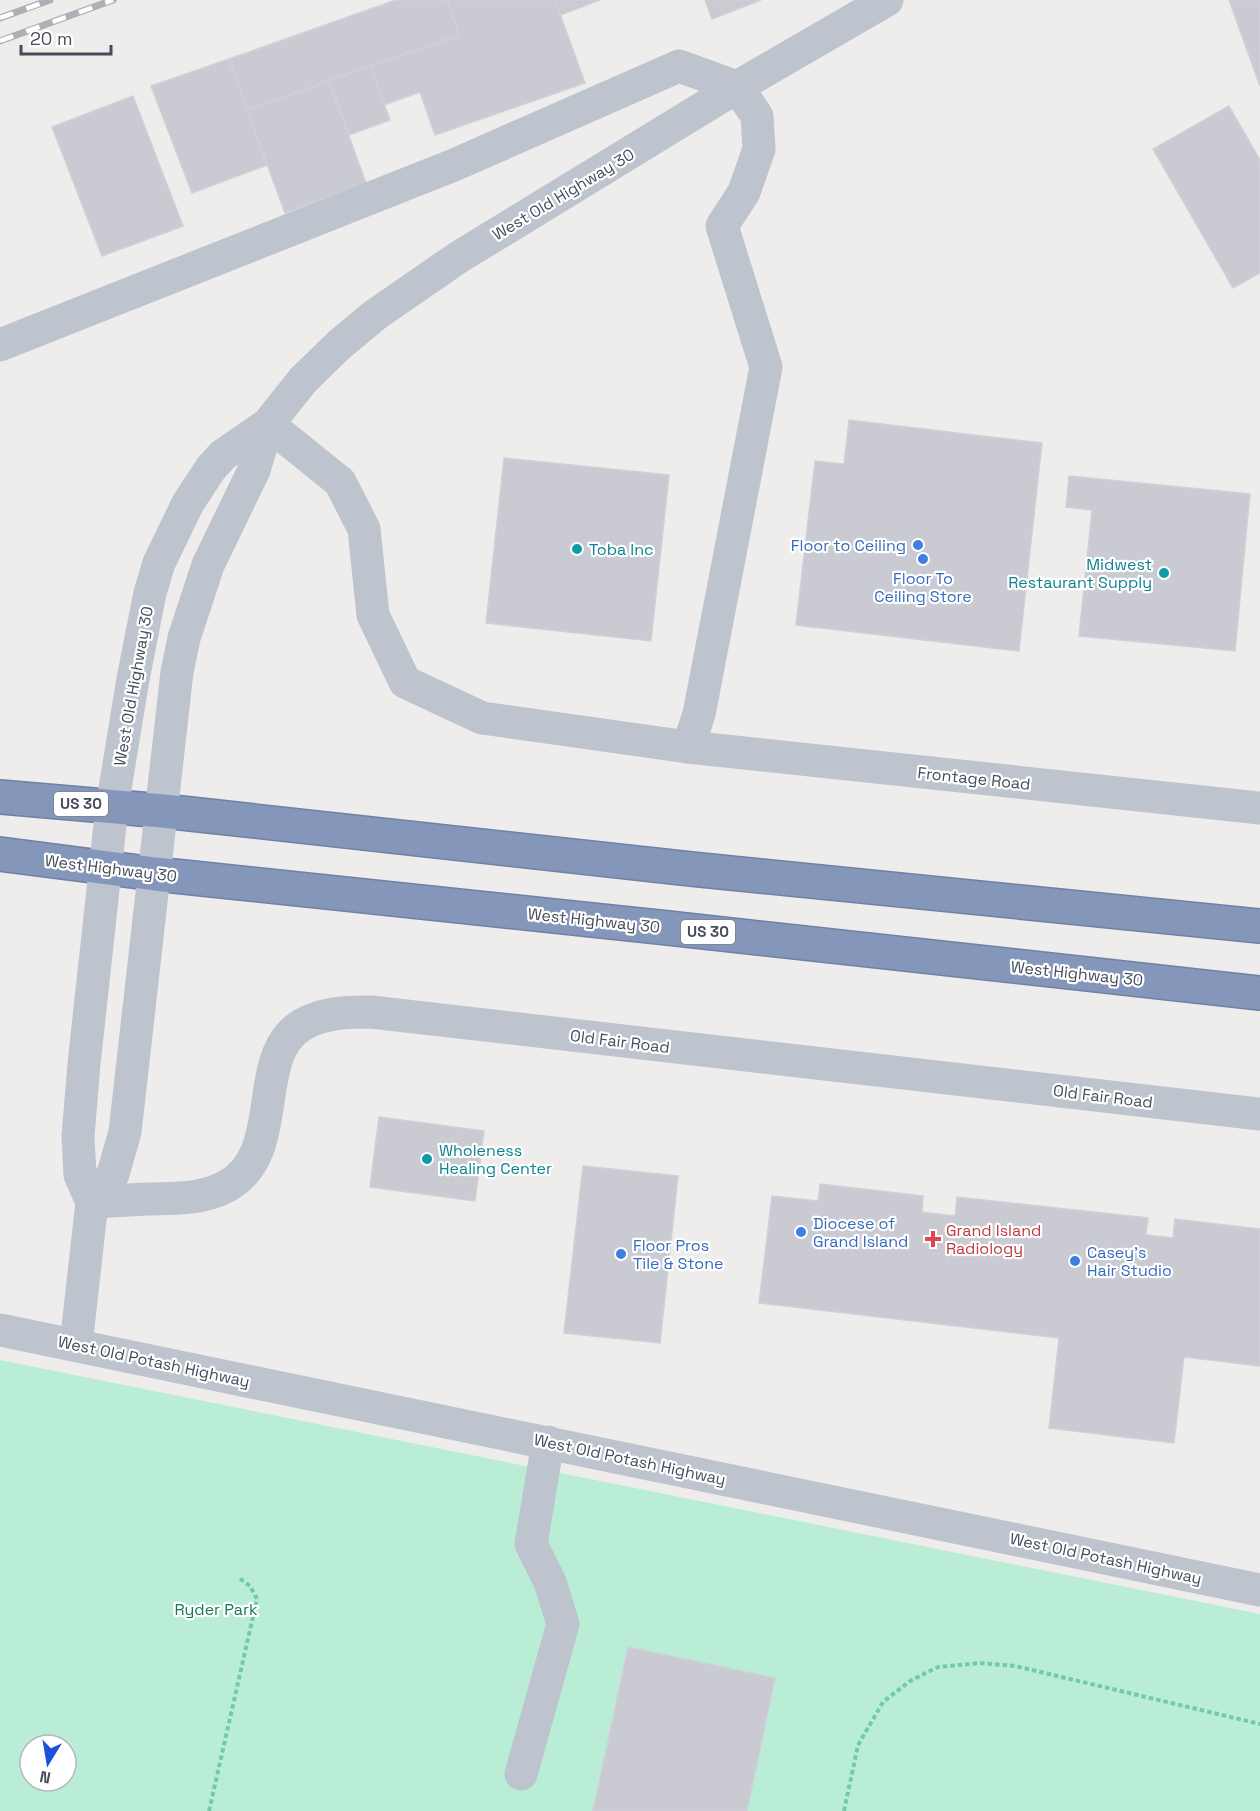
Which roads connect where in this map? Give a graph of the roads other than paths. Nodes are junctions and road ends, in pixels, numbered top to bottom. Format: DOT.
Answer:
graph roads {
  1 [pos="887,0"];
  2 [pos="737,87"];
  3 [pos="0,345"];
  4 [pos="268,424"];
  5 [pos="688,747"];
  6 [pos="0,797"];
  7 [pos="112,807"];
  8 [pos="1260,807"];
  9 [pos="163,812"];
  10 [pos="0,854"];
  11 [pos="106,867"];
  12 [pos="155,874"];
  13 [pos="1260,926"];
  14 [pos="1260,993"];
  15 [pos="1260,1114"];
  16 [pos="92,1202"];
  17 [pos="0,1330"];
  18 [pos="76,1345"];
  19 [pos="548,1442"];
  20 [pos="1260,1590"];
  21 [pos="521,1774"];
  1 -- 2 [label="street, West Old Highway 30"];
  2 -- 3 [label="street"];
  2 -- 4 [label="street, West Old Highway 30"];
  2 -- 5 [label="street"];
  4 -- 5 [label="street, Frontage Road"];
  4 -- 7 [label="street, West Old Highway 30"];
  4 -- 9 [label="street, West Old Highway 30"];
  5 -- 8 [label="street, Frontage Road"];
  6 -- 7 [label="highway, US 30"];
  7 -- 9 [label="highway, US 30"];
  7 -- 11 [label="street, West Old Highway 30"];
  9 -- 12 [label="street, West Old Highway 30"];
  9 -- 13 [label="highway, US 30"];
  10 -- 11 [label="highway, West Highway 30 / US 30"];
  11 -- 12 [label="highway, West Highway 30 / US 30"];
  11 -- 16 [label="street, West Old Highway 30"];
  12 -- 14 [label="highway, West Highway 30 / US 30"];
  12 -- 16 [label="street, West Old Highway 30"];
  15 -- 16 [label="street, Old Fair Road"];
  16 -- 18 [label="street"];
  17 -- 18 [label="street, West Old Potash Highway"];
  18 -- 19 [label="street, West Old Potash Highway"];
  19 -- 20 [label="street, West Old Potash Highway"];
  19 -- 21 [label="street"];
}
